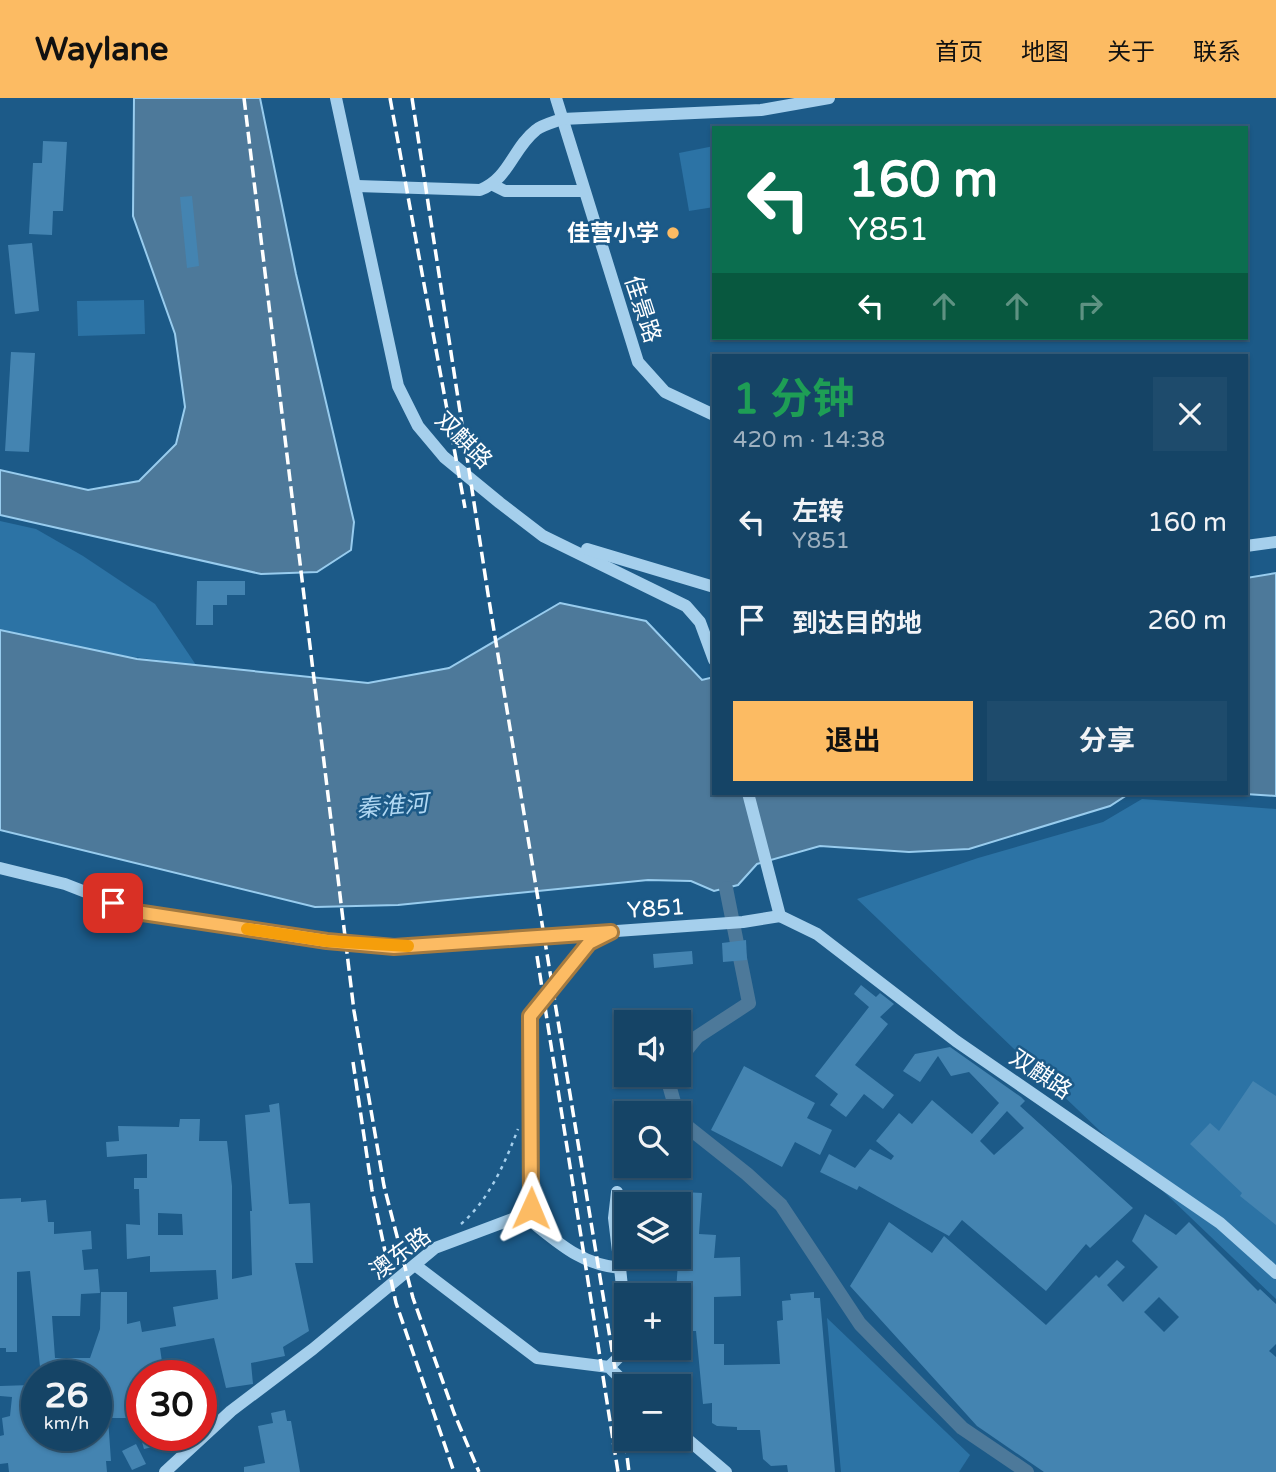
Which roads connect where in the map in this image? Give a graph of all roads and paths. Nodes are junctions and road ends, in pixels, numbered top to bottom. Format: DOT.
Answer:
graph roads {
  1 [pos="336,98"];
  2 [pos="556,98"];
  3 [pos="829,98"];
  4 [pos="562,119"];
  5 [pos="493,185"];
  6 [pos="357,186"];
  7 [pos="583,191"];
  8 [pos="712,414"];
  9 [pos="543,536"];
  10 [pos="1276,542"];
  11 [pos="1248,546"];
  12 [pos="712,586"];
  13 [pos="712,654"];
  14 [pos="749,795"];
  15 [pos="0,868"];
  16 [pos="780,916"];
  17 [pos="611,932"];
  18 [pos="520,1121"];
  19 [pos="523,1214"];
  20 [pos="456,1230"];
  21 [pos="415,1265"];
  22 [pos="614,1268"];
  23 [pos="1276,1273"];
  24 [pos="616,1360"];
  25 [pos="609,1367"];
  26 [pos="616,1374"];
  27 [pos="691,1442"];
  28 [pos="170,1470"];
  29 [pos="726,1472"];
  1 -- 6 [label="street, 双麒路"];
  2 -- 4 [label="street, 佳景路"];
  3 -- 4 [label="street"];
  4 -- 5 [label="street"];
  4 -- 7 [label="street, 佳景路"];
  5 -- 6 [label="street"];
  5 -- 7 [label="street"];
  6 -- 9 [label="street, 双麒路"];
  7 -- 8 [label="street, 佳景路"];
  9 -- 12 [label="street"];
  9 -- 13 [label="street, 双麒路"];
  10 -- 11 [label="street"];
  14 -- 16 [label="street"];
  15 -- 17 [label="street, Y851"];
  16 -- 17 [label="street, Y851"];
  16 -- 23 [label="street, 双麒路"];
  17 -- 19 [label="street"];
  18 -- 20 [label="path"];
  19 -- 21 [label="street, 澳东路"];
  19 -- 22 [label="street"];
  21 -- 25 [label="street"];
  21 -- 28 [label="street, 澳东路"];
  24 -- 25 [label="street"];
  25 -- 26 [label="street"];
  27 -- 29 [label="street"];
}
